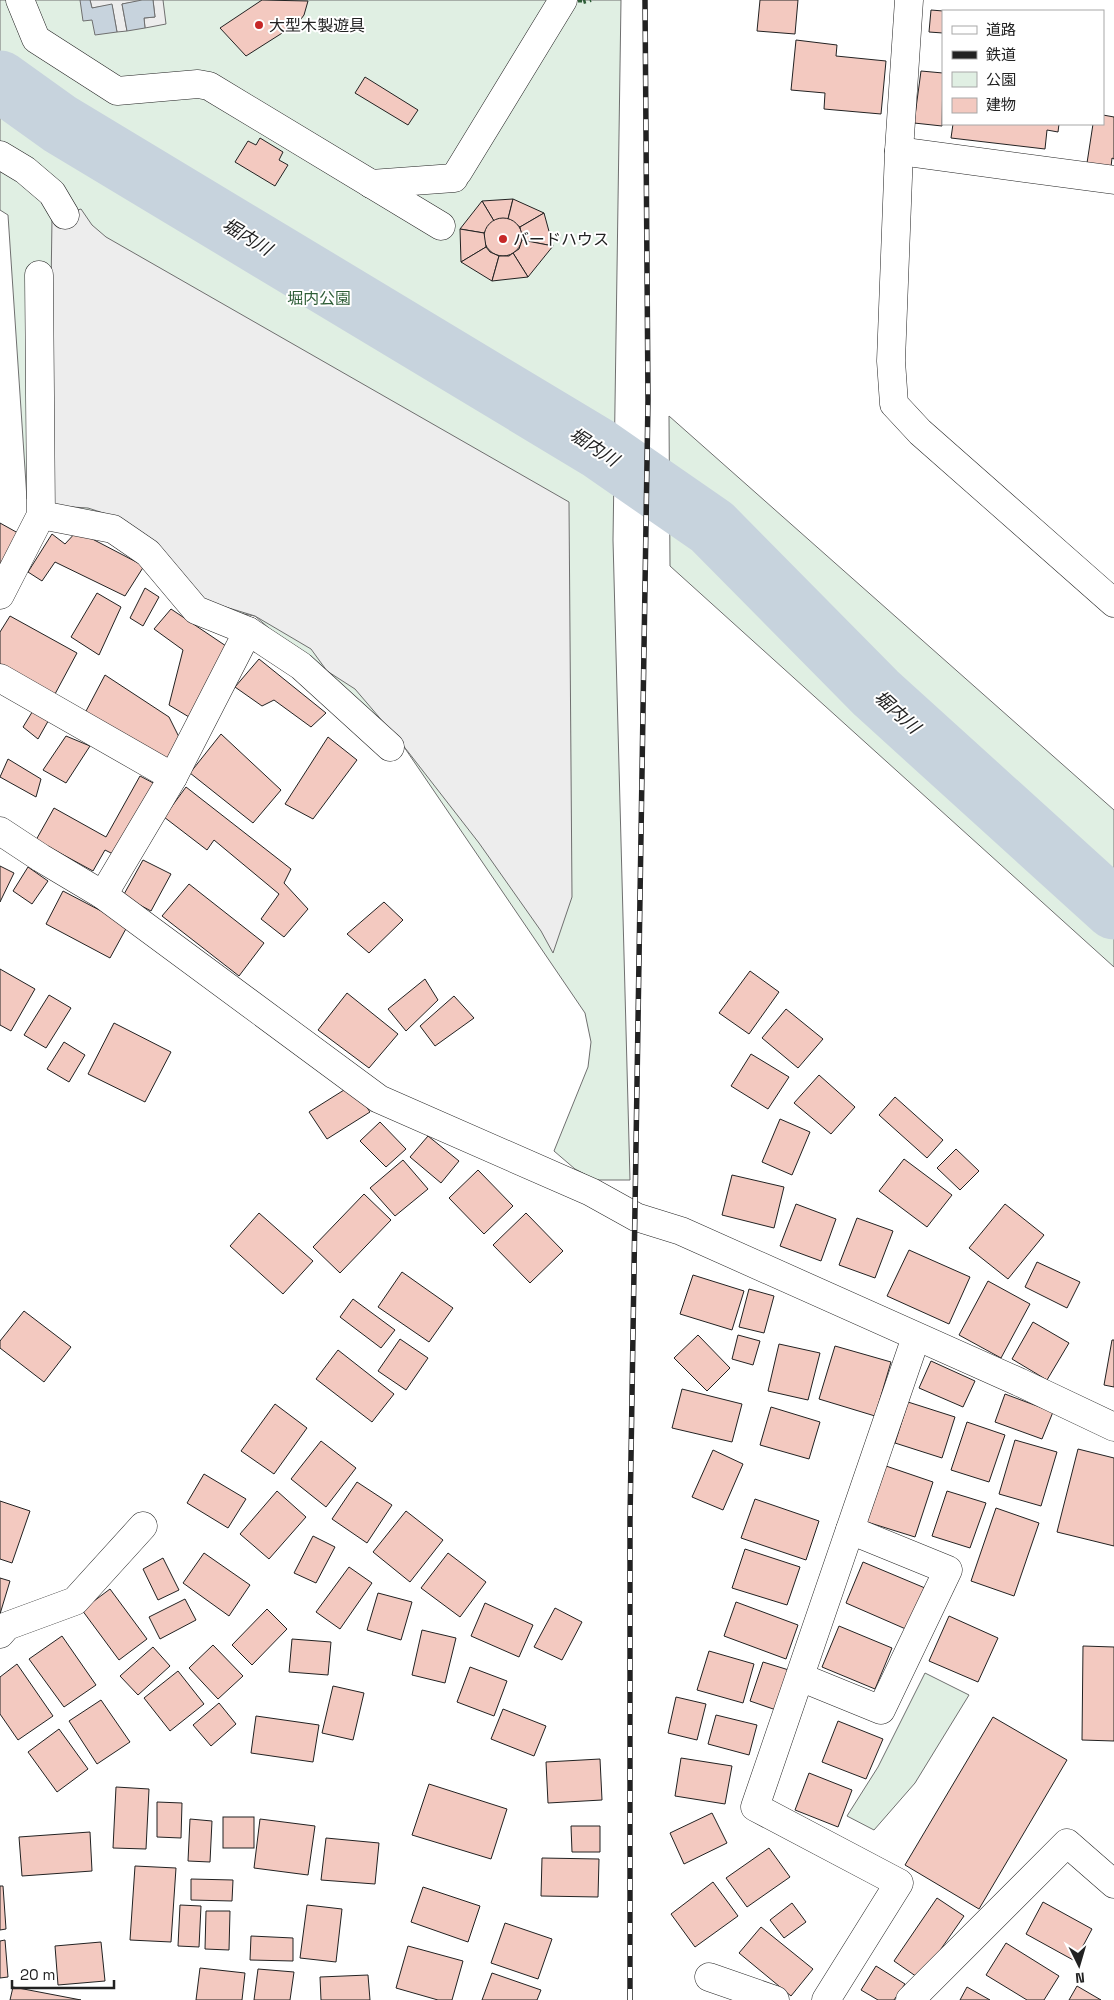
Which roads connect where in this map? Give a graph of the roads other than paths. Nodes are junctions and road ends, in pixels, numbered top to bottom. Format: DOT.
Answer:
graph roads {
  1 [pos="20,0"];
  2 [pos="563,0"];
  3 [pos="909,0"];
  4 [pos="899,151"];
  5 [pos="0,155"];
  6 [pos="1114,180"];
  7 [pos="371,184"];
  8 [pos="65,215"];
  9 [pos="441,226"];
  10 [pos="39,275"];
  11 [pos="41,515"];
  12 [pos="0,595"];
  13 [pos="1114,602"];
  14 [pos="248,632"];
  15 [pos="0,678"];
  16 [pos="390,748"];
  17 [pos="174,777"];
  18 [pos="0,831"];
  19 [pos="103,895"];
  20 [pos="916,1337"];
  21 [pos="1114,1427"];
  22 [pos="143,1526"];
  23 [pos="850,1530"];
  24 [pos="0,1634"];
  25 [pos="800,1677"];
  26 [pos="1114,1884"];
  27 [pos="709,1977"];
  28 [pos="775,2000"];
  29 [pos="826,2000"];
  30 [pos="910,2000"];
  1 -- 7 [label="street"];
  2 -- 7 [label="street"];
  3 -- 4 [label="street"];
  4 -- 6 [label="street"];
  4 -- 13 [label="street"];
  5 -- 8 [label="street"];
  7 -- 9 [label="street"];
  10 -- 11 [label="street"];
  11 -- 12 [label="street"];
  11 -- 14 [label="street"];
  14 -- 16 [label="street"];
  14 -- 17 [label="street"];
  15 -- 17 [label="street"];
  17 -- 19 [label="street"];
  18 -- 19 [label="street"];
  19 -- 20 [label="street"];
  20 -- 21 [label="street"];
  20 -- 23 [label="street"];
  22 -- 24 [label="street"];
  23 -- 25 [label="street"];
  23 -- 25 [label="street"];
  25 -- 29 [label="street"];
  26 -- 30 [label="street"];
  27 -- 28 [label="street"];
}
